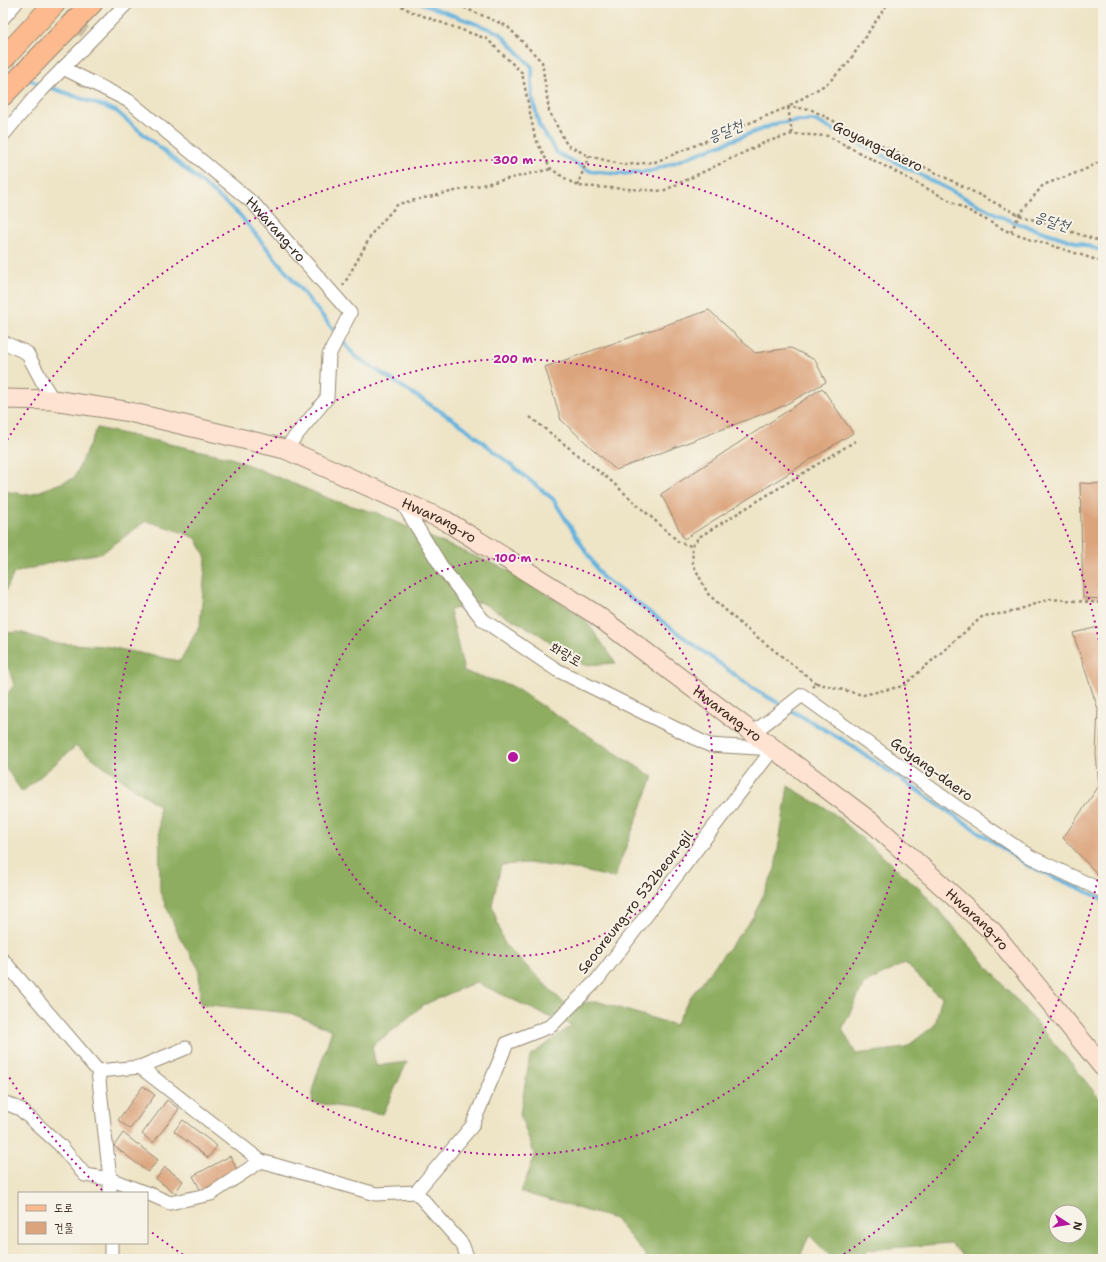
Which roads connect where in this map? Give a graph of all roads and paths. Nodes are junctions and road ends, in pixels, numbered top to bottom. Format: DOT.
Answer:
graph roads {
  1 [pos="16,3"];
  2 [pos="55,3"];
  3 [pos="92,3"];
  4 [pos="127,3"];
  5 [pos="396,3"];
  6 [pos="452,3"];
  7 [pos="888,3"];
  8 [pos="3,18"];
  9 [pos="5,57"];
  10 [pos="59,72"];
  11 [pos="3,95"];
  12 [pos="788,107"];
  13 [pos="792,132"];
  14 [pos="3,135"];
  15 [pos="589,156"];
  16 [pos="1103,160"];
  17 [pos="551,169"];
  18 [pos="576,186"];
  19 [pos="1019,215"];
  20 [pos="1011,232"];
  21 [pos="1103,242"];
  22 [pos="1103,262"];
  23 [pos="336,297"];
  24 [pos="3,342"];
  25 [pos="3,399"];
  26 [pos="53,400"];
  27 [pos="530,417"];
  28 [pos="858,440"];
  29 [pos="284,449"];
  30 [pos="401,501"];
  31 [pos="692,546"];
  32 [pos="1103,604"];
  33 [pos="816,683"];
  34 [pos="802,695"];
  35 [pos="753,734"];
  36 [pos="773,749"];
  37 [pos="1103,891"];
  38 [pos="3,960"];
  39 [pos="186,1048"];
  40 [pos="140,1067"];
  41 [pos="1103,1067"];
  42 [pos="98,1071"];
  43 [pos="3,1102"];
  44 [pos="261,1161"];
  45 [pos="110,1179"];
  46 [pos="110,1192"];
  47 [pos="144,1192"];
  48 [pos="416,1192"];
  49 [pos="148,1193"];
  50 [pos="110,1244"];
  51 [pos="111,1259"];
  52 [pos="468,1259"];
  1 -- 8 [label="street"];
  2 -- 9 [label="main road"];
  3 -- 11 [label="main road"];
  4 -- 10 [label="street"];
  5 -- 17 [label="path"];
  6 -- 15 [label="path, Goyang-daero"];
  7 -- 12 [label="path"];
  10 -- 14 [label="street"];
  10 -- 23 [label="street, Hwarang-ro"];
  12 -- 13 [label="path"];
  12 -- 15 [label="path, Goyang-daero"];
  12 -- 19 [label="path, Goyang-daero"];
  13 -- 18 [label="path, Goyang-daero"];
  13 -- 20 [label="path, Goyang-daero"];
  15 -- 18 [label="path"];
  16 -- 19 [label="path"];
  17 -- 18 [label="path"];
  17 -- 23 [label="path"];
  19 -- 20 [label="path"];
  19 -- 21 [label="path, Goyang-daero"];
  20 -- 22 [label="path, Goyang-daero"];
  23 -- 29 [label="street, Hwarang-ro"];
  24 -- 26 [label="street"];
  25 -- 26 [label="main road, Hwarang-ro"];
  26 -- 29 [label="main road, Hwarang-ro"];
  27 -- 31 [label="path"];
  28 -- 31 [label="path"];
  29 -- 30 [label="main road, Hwarang-ro"];
  30 -- 35 [label="main road, Hwarang-ro"];
  30 -- 36 [label="street, 화랑로"];
  31 -- 33 [label="path"];
  32 -- 33 [label="path"];
  33 -- 34 [label="path"];
  34 -- 35 [label="street"];
  34 -- 37 [label="street, Goyang-daero"];
  35 -- 36 [label="main road, Hwarang-ro"];
  36 -- 41 [label="main road, Hwarang-ro"];
  36 -- 48 [label="street, Seooreung-ro 532beon-gil"];
  38 -- 42 [label="street"];
  39 -- 40 [label="street"];
  40 -- 42 [label="street"];
  40 -- 44 [label="street"];
  42 -- 45 [label="street"];
  43 -- 45 [label="street"];
  44 -- 48 [label="street"];
  44 -- 49 [label="street"];
  45 -- 46 [label="street"];
  45 -- 47 [label="street"];
  48 -- 52 [label="street"];
  50 -- 51 [label="street"];
}
